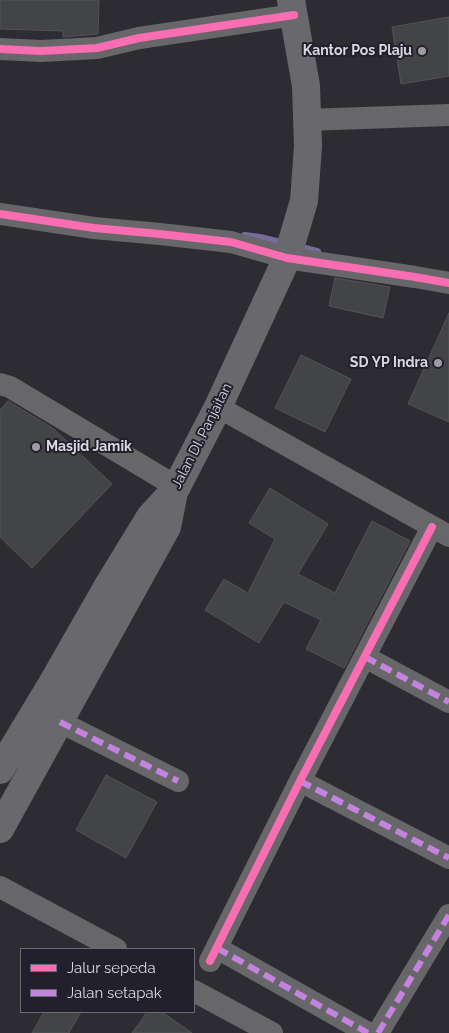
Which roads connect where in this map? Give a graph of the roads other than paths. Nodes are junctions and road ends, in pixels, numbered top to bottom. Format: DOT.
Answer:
graph roads {
  1 [pos="293,8"];
  2 [pos="0,49"];
  3 [pos="449,115"];
  4 [pos="307,120"];
  5 [pos="0,214"];
  6 [pos="287,258"];
  7 [pos="449,283"];
  8 [pos="0,384"];
  9 [pos="218,407"];
  10 [pos="175,489"];
  11 [pos="440,532"];
  12 [pos="365,657"];
  13 [pos="449,702"];
  14 [pos="60,722"];
  15 [pos="0,770"];
  16 [pos="178,781"];
  17 [pos="300,781"];
  18 [pos="0,829"];
  19 [pos="449,858"];
  20 [pos="0,888"];
  21 [pos="449,915"];
  22 [pos="114,948"];
  23 [pos="195,992"];
  24 [pos="272,1033"];
  25 [pos="368,1033"];
  26 [pos="378,1033"];
  1 -- 2 [label="street"];
  1 -- 4 [label="main road, Jalan DI. Panjaitan"];
  3 -- 4 [label="street"];
  4 -- 6 [label="main road, Jalan DI. Panjaitan"];
  5 -- 6 [label="street"];
  6 -- 7 [label="street"];
  6 -- 9 [label="main road, Jalan DI. Panjaitan"];
  8 -- 10 [label="street"];
  9 -- 10 [label="main road, Jalan DI. Panjaitan"];
  9 -- 11 [label="street"];
  10 -- 14 [label="main road, Jalan DI. Panjaitan"];
  10 -- 15 [label="main road"];
  11 -- 12 [label="street"];
  12 -- 13 [label="street"];
  12 -- 17 [label="street"];
  14 -- 16 [label="street"];
  14 -- 18 [label="main road, Jalan DI. Panjaitan"];
  17 -- 19 [label="street"];
  17 -- 25 [label="street"];
  20 -- 22 [label="street"];
  21 -- 26 [label="street"];
  23 -- 24 [label="street"];
}
